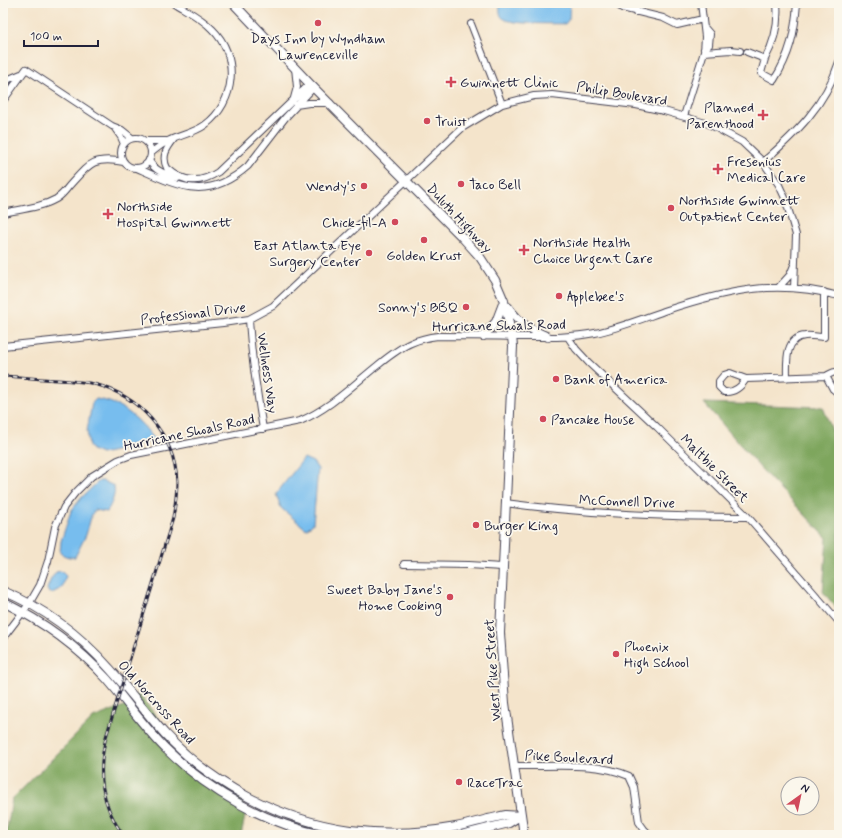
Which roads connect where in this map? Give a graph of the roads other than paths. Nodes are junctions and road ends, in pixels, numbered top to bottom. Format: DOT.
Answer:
graph roads {
  1 [pos="174,3"];
  2 [pos="233,3"];
  3 [pos="615,3"];
  4 [pos="637,3"];
  5 [pos="701,3"];
  6 [pos="777,3"];
  7 [pos="797,3"];
  8 [pos="635,12"];
  9 [pos="703,19"];
  10 [pos="471,24"];
  11 [pos="704,50"];
  12 [pos="740,51"];
  13 [pos="747,52"];
  14 [pos="765,59"];
  15 [pos="839,62"];
  16 [pos="294,68"];
  17 [pos="23,71"];
  18 [pos="5,84"];
  19 [pos="312,85"];
  20 [pos="3,100"];
  21 [pos="294,103"];
  22 [pos="330,103"];
  23 [pos="502,104"];
  24 [pos="684,116"];
  25 [pos="112,126"];
  26 [pos="132,138"];
  27 [pos="174,139"];
  28 [pos="146,141"];
  29 [pos="168,141"];
  30 [pos="124,144"];
  31 [pos="121,151"];
  32 [pos="151,153"];
  33 [pos="107,159"];
  34 [pos="149,160"];
  35 [pos="124,162"];
  36 [pos="763,162"];
  37 [pos="137,168"];
  38 [pos="185,179"];
  39 [pos="406,181"];
  40 [pos="3,213"];
  41 [pos="796,262"];
  42 [pos="778,287"];
  43 [pos="794,288"];
  44 [pos="824,292"];
  45 [pos="839,296"];
  46 [pos="504,301"];
  47 [pos="249,319"];
  48 [pos="483,336"];
  49 [pos="512,336"];
  50 [pos="548,337"];
  51 [pos="568,337"];
  52 [pos="3,346"];
  53 [pos="839,372"];
  54 [pos="826,376"];
  55 [pos="786,378"];
  56 [pos="746,379"];
  57 [pos="839,394"];
  58 [pos="263,429"];
  59 [pos="505,503"];
  60 [pos="748,517"];
  61 [pos="404,564"];
  62 [pos="502,567"];
  63 [pos="3,591"];
  64 [pos="3,602"];
  65 [pos="29,604"];
  66 [pos="23,612"];
  67 [pos="839,622"];
  68 [pos="3,638"];
  69 [pos="514,766"];
  70 [pos="521,816"];
  71 [pos="323,835"];
  72 [pos="461,835"];
  73 [pos="524,835"];
  74 [pos="650,835"];
  1 -- 27 [label="street"];
  2 -- 16 [label="main road, Duluth Highway"];
  3 -- 8 [label="street"];
  4 -- 8 [label="street"];
  5 -- 9 [label="street"];
  6 -- 14 [label="street"];
  7 -- 14 [label="street"];
  8 -- 9 [label="street"];
  9 -- 11 [label="street"];
  10 -- 23 [label="street"];
  11 -- 12 [label="street"];
  11 -- 24 [label="street"];
  13 -- 14 [label="street"];
  15 -- 36 [label="street"];
  16 -- 19 [label="main road, Duluth Highway"];
  16 -- 21 [label="street"];
  17 -- 18 [label="street"];
  17 -- 20 [label="street"];
  17 -- 25 [label="street"];
  19 -- 21 [label="street"];
  19 -- 22 [label="main road, Duluth Highway"];
  21 -- 22 [label="street"];
  21 -- 37 [label="street"];
  21 -- 38 [label="street"];
  22 -- 39 [label="main road, Duluth Highway"];
  23 -- 24 [label="street, Philip Boulevard"];
  23 -- 39 [label="street, Philip Boulevard"];
  24 -- 36 [label="street, Philip Boulevard"];
  25 -- 26 [label="street"];
  25 -- 30 [label="street"];
  26 -- 28 [label="street"];
  26 -- 30 [label="street"];
  27 -- 29 [label="street"];
  27 -- 38 [label="street"];
  28 -- 29 [label="street"];
  28 -- 32 [label="street"];
  29 -- 32 [label="street"];
  30 -- 31 [label="street"];
  31 -- 33 [label="street"];
  31 -- 35 [label="street"];
  32 -- 34 [label="street"];
  33 -- 35 [label="street"];
  33 -- 40 [label="street"];
  34 -- 37 [label="street"];
  34 -- 38 [label="street"];
  35 -- 37 [label="street"];
  36 -- 41 [label="street, Philip Boulevard"];
  39 -- 46 [label="main road, Duluth Highway"];
  39 -- 47 [label="street, Professional Drive"];
  41 -- 42 [label="street"];
  41 -- 43 [label="street, Philip Boulevard"];
  42 -- 43 [label="street, Hurricane Shoals Road"];
  42 -- 51 [label="street, Hurricane Shoals Road"];
  43 -- 44 [label="street, Hurricane Shoals Road"];
  44 -- 45 [label="street, Hurricane Shoals Road"];
  44 -- 55 [label="street"];
  46 -- 48 [label="main road"];
  46 -- 49 [label="main road, Duluth Highway"];
  46 -- 50 [label="main road"];
  47 -- 52 [label="street, Professional Drive"];
  47 -- 58 [label="street, Wellness Way"];
  48 -- 49 [label="street, Hurricane Shoals Road"];
  48 -- 58 [label="street, Hurricane Shoals Road"];
  49 -- 50 [label="street, Hurricane Shoals Road"];
  49 -- 59 [label="main road, Duluth Highway"];
  50 -- 51 [label="street, Hurricane Shoals Road"];
  51 -- 60 [label="street, Maltbie Street"];
  53 -- 54 [label="street"];
  54 -- 55 [label="street"];
  54 -- 57 [label="street"];
  55 -- 56 [label="street"];
  58 -- 65 [label="street, Hurricane Shoals Road"];
  59 -- 60 [label="street, McConnell Drive"];
  59 -- 62 [label="main road, West Pike Street"];
  60 -- 67 [label="street, Maltbie Street"];
  61 -- 62 [label="street"];
  62 -- 69 [label="main road, West Pike Street"];
  63 -- 65 [label="main road, Old Norcross Road"];
  64 -- 66 [label="main road, Old Norcross Road"];
  65 -- 66 [label="street, Hurricane Shoals Road"];
  65 -- 70 [label="main road, Old Norcross Road"];
  66 -- 68 [label="street, Hurricane Shoals Road"];
  66 -- 71 [label="main road, Old Norcross Road"];
  69 -- 70 [label="main road, West Pike Street"];
  69 -- 74 [label="street, Pike Boulevard"];
  70 -- 72 [label="main road"];
  70 -- 73 [label="main road, West Pike Street"];
}
